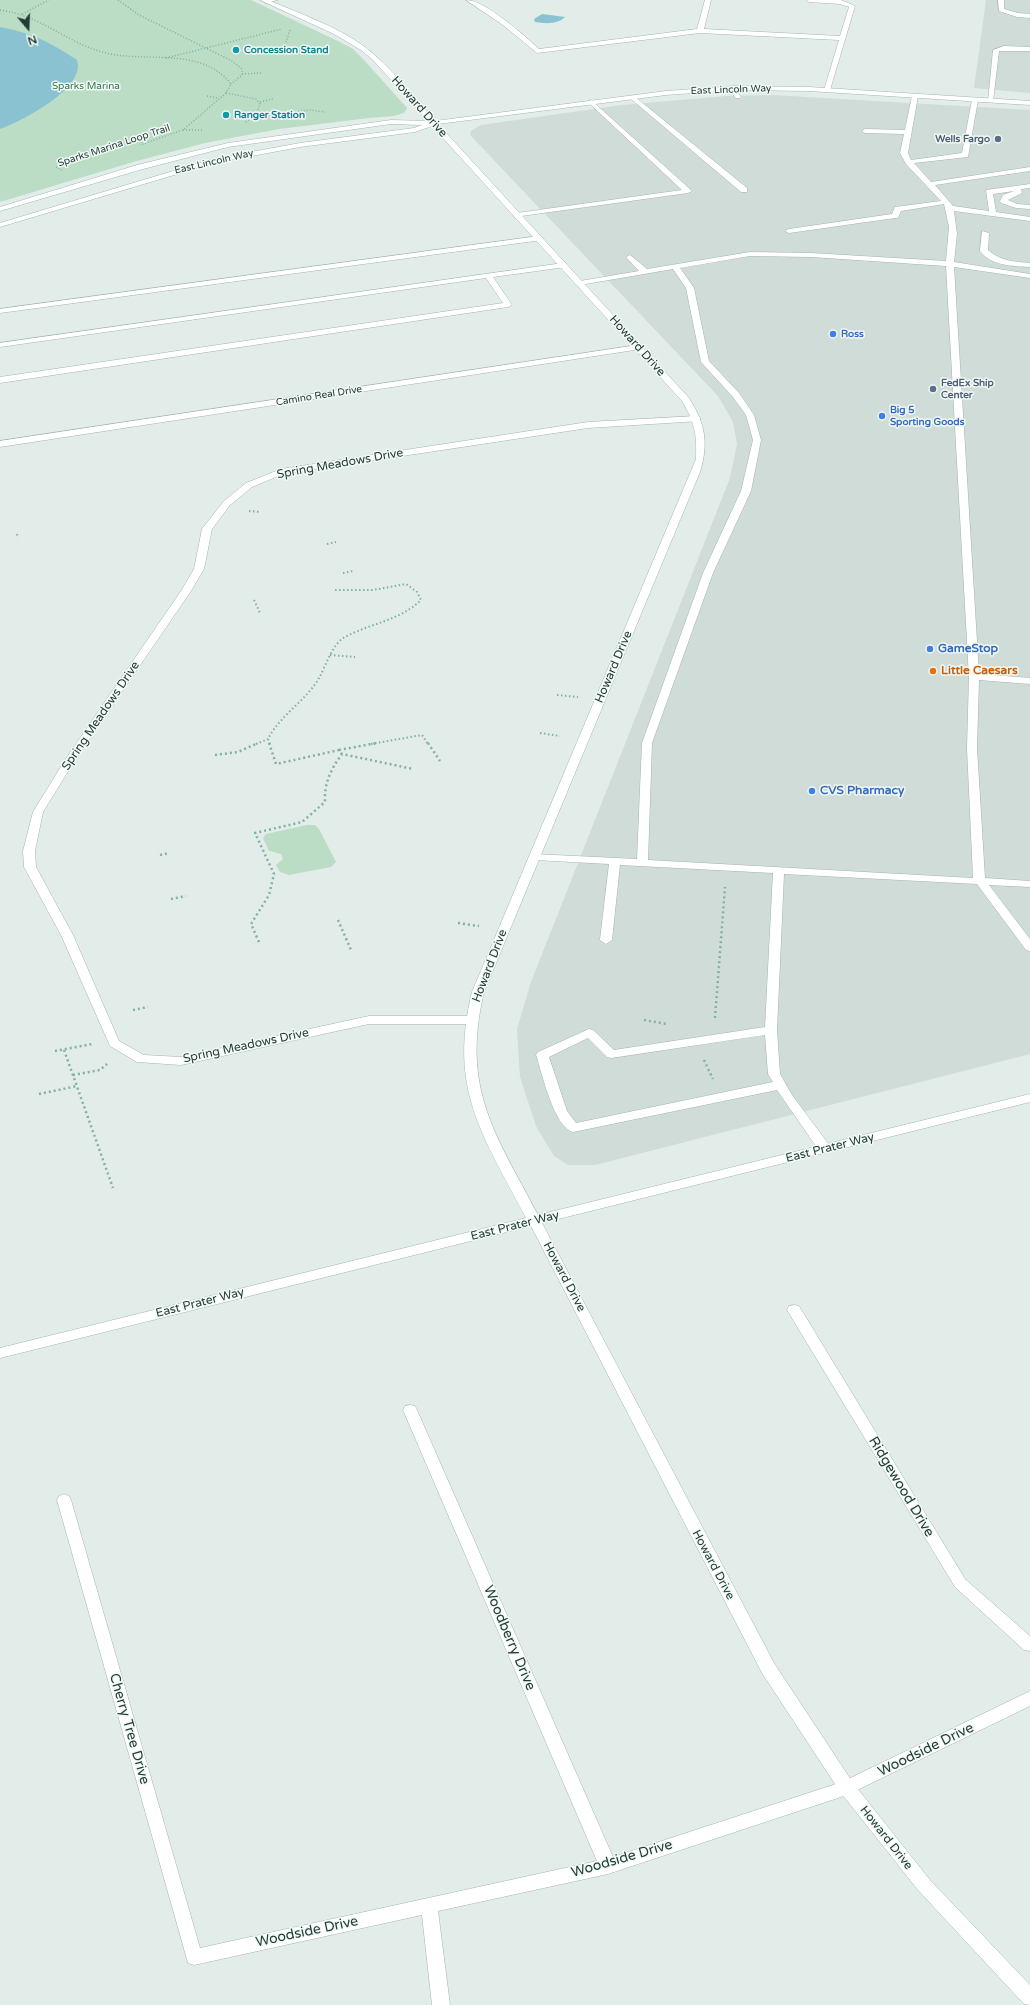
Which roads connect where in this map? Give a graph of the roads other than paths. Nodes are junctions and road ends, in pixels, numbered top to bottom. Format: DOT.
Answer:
graph roads {
  1 [pos="275,0"];
  2 [pos="469,0"];
  3 [pos="708,0"];
  4 [pos="809,0"];
  5 [pos="1001,0"];
  6 [pos="265,1"];
  7 [pos="1030,16"];
  8 [pos="700,31"];
  9 [pos="843,38"];
  10 [pos="1030,49"];
  11 [pos="732,88"];
  12 [pos="827,90"];
  13 [pos="915,96"];
  14 [pos="632,97"];
  15 [pos="738,97"];
  16 [pos="975,100"];
  17 [pos="990,100"];
  18 [pos="591,102"];
  19 [pos="1030,103"];
  20 [pos="433,123"];
  21 [pos="865,131"];
  22 [pos="908,132"];
  23 [pos="909,162"];
  24 [pos="1030,169"];
  25 [pos="929,184"];
  26 [pos="1030,186"];
  27 [pos="744,190"];
  28 [pos="1030,190"];
  29 [pos="948,205"];
  30 [pos="1030,207"];
  31 [pos="0,209"];
  32 [pos="993,214"];
  33 [pos="518,215"];
  34 [pos="1030,219"];
  35 [pos="0,225"];
  36 [pos="789,231"];
  37 [pos="985,233"];
  38 [pos="539,238"];
  39 [pos="630,257"];
  40 [pos="950,264"];
  41 [pos="563,265"];
  42 [pos="1030,265"];
  43 [pos="676,268"];
  44 [pos="645,272"];
  45 [pos="488,276"];
  46 [pos="1030,276"];
  47 [pos="580,283"];
  48 [pos="0,311"];
  49 [pos="0,345"];
  50 [pos="638,347"];
  51 [pos="0,380"];
  52 [pos="697,419"];
  53 [pos="0,444"];
  54 [pos="974,677"];
  55 [pos="1030,680"];
  56 [pos="534,857"];
  57 [pos="615,861"];
  58 [pos="642,863"];
  59 [pos="779,870"];
  60 [pos="979,880"];
  61 [pos="1030,884"];
  62 [pos="606,940"];
  63 [pos="1030,947"];
  64 [pos="471,1020"];
  65 [pos="771,1030"];
  66 [pos="780,1085"];
  67 [pos="1030,1098"];
  68 [pos="825,1149"];
  69 [pos="534,1221"];
  70 [pos="794,1310"];
  71 [pos="0,1353"];
  72 [pos="410,1410"];
  73 [pos="64,1500"];
  74 [pos="1030,1645"];
  75 [pos="1030,1698"];
  76 [pos="847,1788"];
  77 [pos="608,1866"];
  78 [pos="429,1905"];
  79 [pos="194,1957"];
  80 [pos="1030,1998"];
  81 [pos="442,2005"];
  1 -- 6 [label="street"];
  2 -- 8 [label="street"];
  3 -- 8 [label="street"];
  4 -- 9 [label="street"];
  5 -- 7 [label="street"];
  6 -- 20 [label="street, Howard Drive"];
  8 -- 9 [label="street"];
  9 -- 12 [label="street"];
  10 -- 17 [label="street"];
  11 -- 12 [label="street, East Lincoln Way"];
  11 -- 14 [label="street, East Lincoln Way"];
  11 -- 15 [label="street"];
  12 -- 13 [label="street, East Lincoln Way"];
  13 -- 16 [label="street, East Lincoln Way"];
  13 -- 22 [label="street"];
  14 -- 18 [label="street, East Lincoln Way"];
  14 -- 27 [label="street"];
  16 -- 17 [label="street, East Lincoln Way"];
  16 -- 23 [label="street"];
  17 -- 19 [label="street, East Lincoln Way"];
  18 -- 20 [label="street, East Lincoln Way"];
  18 -- 33 [label="street"];
  20 -- 31 [label="street, East Lincoln Way"];
  20 -- 33 [label="street, Howard Drive"];
  20 -- 35 [label="street, East Lincoln Way"];
  21 -- 22 [label="street"];
  22 -- 23 [label="street"];
  23 -- 25 [label="street"];
  24 -- 25 [label="street"];
  25 -- 29 [label="street"];
  26 -- 32 [label="street"];
  28 -- 30 [label="street"];
  29 -- 32 [label="street"];
  29 -- 36 [label="street"];
  29 -- 40 [label="street"];
  32 -- 34 [label="street"];
  33 -- 38 [label="street, Howard Drive"];
  37 -- 42 [label="street"];
  38 -- 41 [label="street, Howard Drive"];
  38 -- 48 [label="street"];
  39 -- 44 [label="street"];
  40 -- 43 [label="street"];
  40 -- 46 [label="street"];
  40 -- 54 [label="street"];
  41 -- 45 [label="street"];
  41 -- 47 [label="street, Howard Drive"];
  43 -- 44 [label="street"];
  43 -- 58 [label="street"];
  44 -- 47 [label="street"];
  45 -- 49 [label="street"];
  45 -- 51 [label="street"];
  47 -- 50 [label="street, Howard Drive"];
  50 -- 52 [label="street, Howard Drive"];
  50 -- 53 [label="street, Camino Real Drive"];
  52 -- 56 [label="street, Howard Drive"];
  52 -- 64 [label="street, Spring Meadows Drive"];
  54 -- 55 [label="street"];
  54 -- 60 [label="street"];
  56 -- 57 [label="street"];
  56 -- 64 [label="street, Howard Drive"];
  57 -- 58 [label="street"];
  57 -- 62 [label="street"];
  58 -- 59 [label="street"];
  59 -- 60 [label="street"];
  59 -- 65 [label="street"];
  60 -- 61 [label="street"];
  60 -- 63 [label="street"];
  64 -- 69 [label="street, Howard Drive"];
  65 -- 66 [label="street"];
  65 -- 66 [label="street"];
  66 -- 68 [label="street"];
  67 -- 68 [label="street, East Prater Way"];
  68 -- 69 [label="street, East Prater Way"];
  69 -- 71 [label="street, East Prater Way"];
  69 -- 76 [label="street, Howard Drive"];
  70 -- 74 [label="street, Ridgewood Drive"];
  72 -- 77 [label="street, Woodberry Drive"];
  73 -- 79 [label="street, Cherry Tree Drive"];
  75 -- 76 [label="street, Woodside Drive"];
  76 -- 77 [label="street, Woodside Drive"];
  76 -- 80 [label="street, Howard Drive"];
  77 -- 78 [label="street, Woodside Drive"];
  78 -- 79 [label="street, Woodside Drive"];
  78 -- 81 [label="street"];
}
